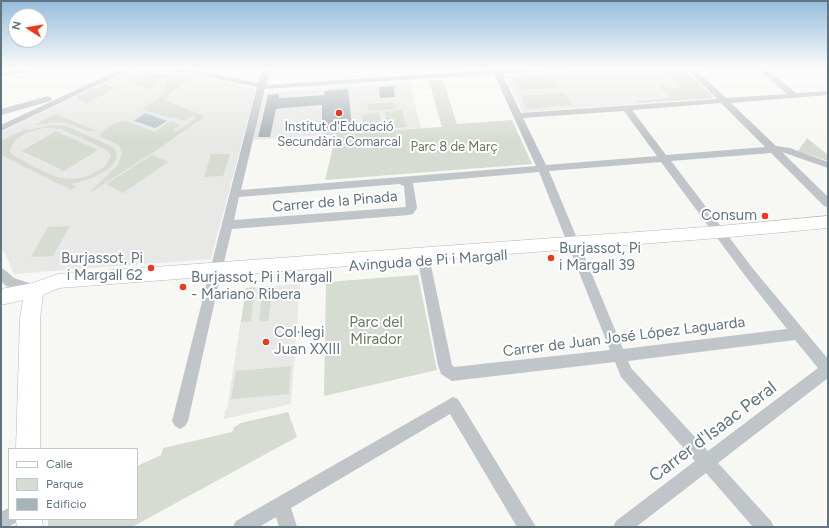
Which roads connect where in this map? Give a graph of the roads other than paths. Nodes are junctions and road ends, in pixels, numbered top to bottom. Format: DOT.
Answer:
graph roads {
  1 [pos="74,93"];
  2 [pos="75,93"];
  3 [pos="259,93"];
  4 [pos="506,93"];
  5 [pos="715,93"];
  6 [pos="791,93"];
  7 [pos="828,93"];
  8 [pos="794,95"];
  9 [pos="724,101"];
  10 [pos="626,108"];
  11 [pos="1,112"];
  12 [pos="517,116"];
  13 [pos="1,128"];
  14 [pos="770,147"];
  15 [pos="664,159"];
  16 [pos="828,165"];
  17 [pos="542,168"];
  18 [pos="402,181"];
  19 [pos="234,194"];
  20 [pos="828,204"];
  21 [pos="828,222"];
  22 [pos="227,225"];
  23 [pos="828,230"];
  24 [pos="722,235"];
  25 [pos="574,246"];
  26 [pos="424,261"];
  27 [pos="1,273"];
  28 [pos="215,274"];
  29 [pos="34,290"];
  30 [pos="1,297"];
  31 [pos="798,334"];
  32 [pos="619,355"];
  33 [pos="828,369"];
  34 [pos="180,421"];
  35 [pos="28,448"];
  36 [pos="706,462"];
  37 [pos="281,505"];
  38 [pos="242,527"];
  39 [pos="288,527"];
  40 [pos="527,527"];
  41 [pos="622,527"];
  42 [pos="765,527"];
  1 -- 11 [label="street"];
  2 -- 13 [label="street"];
  3 -- 19 [label="street"];
  4 -- 12 [label="street"];
  5 -- 9 [label="street"];
  6 -- 8 [label="street"];
  7 -- 8 [label="street"];
  8 -- 9 [label="street"];
  9 -- 10 [label="street"];
  9 -- 14 [label="street"];
  10 -- 12 [label="street"];
  10 -- 15 [label="street"];
  12 -- 17 [label="street"];
  14 -- 15 [label="street"];
  14 -- 16 [label="street"];
  14 -- 20 [label="street"];
  15 -- 17 [label="street"];
  15 -- 24 [label="street"];
  17 -- 18 [label="street"];
  17 -- 25 [label="street"];
  18 -- 19 [label="street"];
  18 -- 22 [label="street, Carrer de la Pinada"];
  19 -- 22 [label="street"];
  21 -- 24 [label="street, Avinguda de Pi i Margall"];
  22 -- 28 [label="street"];
  23 -- 24 [label="street, Avinguda de Pi i Margall"];
  24 -- 25 [label="street, Avinguda de Pi i Margall"];
  24 -- 31 [label="street"];
  25 -- 26 [label="street, Avinguda de Pi i Margall"];
  25 -- 28 [label="street, Avinguda de Pi i Margall"];
  25 -- 32 [label="street"];
  26 -- 28 [label="street, Avinguda de Pi i Margall"];
  26 -- 32 [label="street, Carrer de Juan José López Laguarda"];
  27 -- 29 [label="street"];
  28 -- 29 [label="street, Avinguda de Pi i Margall"];
  28 -- 34 [label="street"];
  29 -- 30 [label="street, Avinguda de Pi i Margall"];
  29 -- 35 [label="street"];
  31 -- 32 [label="street, Carrer de Juan José López Laguarda"];
  31 -- 33 [label="street"];
  32 -- 36 [label="street"];
  33 -- 36 [label="street, Carrer d'Isaac Peral"];
  36 -- 41 [label="street, Carrer d'Isaac Peral"];
  36 -- 42 [label="street"];
  37 -- 38 [label="street"];
  37 -- 39 [label="street"];
  37 -- 40 [label="street"];
}
